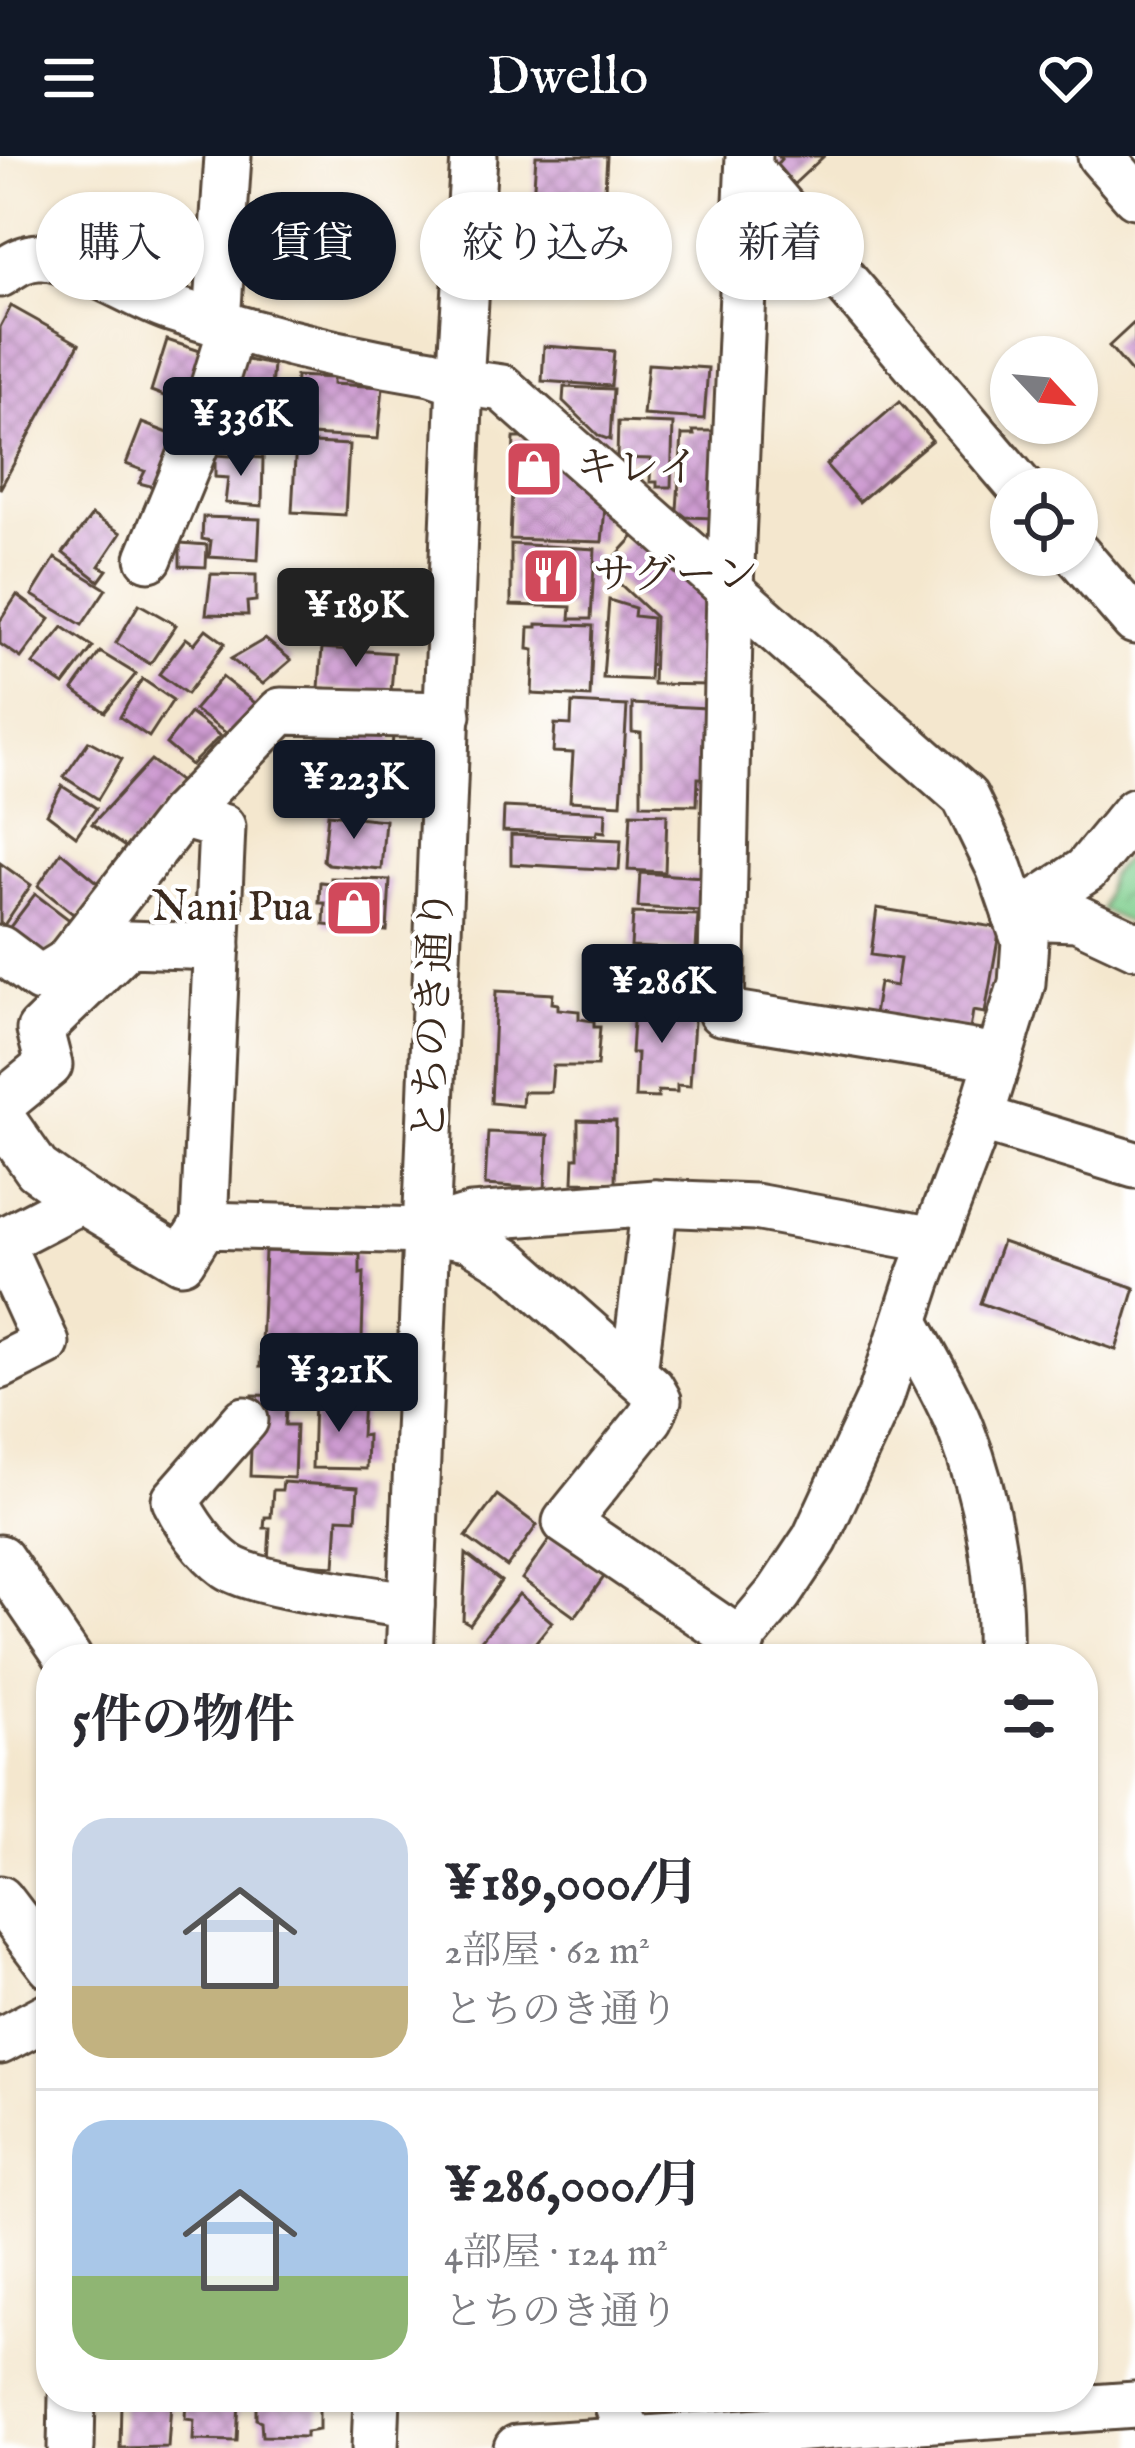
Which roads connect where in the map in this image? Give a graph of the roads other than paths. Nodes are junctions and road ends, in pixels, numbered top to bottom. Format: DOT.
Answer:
graph roads {
  1 [pos="228,156"];
  2 [pos="474,156"];
  3 [pos="1101,156"];
  4 [pos="749,162"];
  5 [pos="1135,195"];
  6 [pos="0,274"];
  7 [pos="225,324"];
  8 [pos="460,382"];
  9 [pos="1004,468"];
  10 [pos="149,559"];
  11 [pos="1096,576"];
  12 [pos="730,587"];
  13 [pos="1135,622"];
  14 [pos="448,715"];
  15 [pos="1135,811"];
  16 [pos="182,815"];
  17 [pos="1016,916"];
  18 [pos="1135,945"];
  19 [pos="217,947"];
  20 [pos="0,949"];
  21 [pos="998,1057"];
  22 [pos="0,1105"];
  23 [pos="0,1116"];
  24 [pos="980,1118"];
  25 [pos="1135,1165"];
  26 [pos="81,1200"];
  27 [pos="655,1203"];
  28 [pos="204,1225"];
  29 [pos="426,1231"];
  30 [pos="934,1240"];
  31 [pos="0,1242"];
  32 [pos="906,1322"];
  33 [pos="0,1366"];
  34 [pos="634,1372"];
  35 [pos="245,1420"];
  36 [pos="0,1558"];
  37 [pos="411,1606"];
  38 [pos="59,1644"];
  39 [pos="410,1644"];
  40 [pos="725,1644"];
  41 [pos="737,1644"];
  42 [pos="999,1644"];
  43 [pos="0,1899"];
  44 [pos="36,1946"];
  45 [pos="36,2022"];
  46 [pos="0,2041"];
  47 [pos="1135,2405"];
  48 [pos="1098,2409"];
  49 [pos="71,2412"];
  50 [pos="376,2412"];
  51 [pos="620,2412"];
  52 [pos="1061,2412"];
  53 [pos="977,2420"];
  54 [pos="693,2427"];
  55 [pos="630,2442"];
  56 [pos="70,2448"];
  57 [pos="375,2448"];
  58 [pos="517,2448"];
  1 -- 7 [label="street"];
  2 -- 8 [label="street, とちのき通り"];
  3 -- 5 [label="street"];
  4 -- 9 [label="street"];
  4 -- 12 [label="street"];
  6 -- 7 [label="street"];
  7 -- 8 [label="street"];
  7 -- 10 [label="street"];
  8 -- 12 [label="street"];
  8 -- 14 [label="street, とちのき通り"];
  11 -- 13 [label="street"];
  12 -- 17 [label="street"];
  12 -- 21 [label="street"];
  14 -- 16 [label="street"];
  14 -- 29 [label="street, とちのき通り"];
  15 -- 17 [label="street"];
  16 -- 19 [label="street"];
  16 -- 20 [label="street"];
  17 -- 18 [label="street"];
  17 -- 21 [label="street"];
  19 -- 22 [label="street"];
  19 -- 28 [label="street"];
  21 -- 24 [label="street"];
  23 -- 26 [label="street"];
  24 -- 25 [label="street"];
  24 -- 30 [label="street"];
  26 -- 28 [label="street"];
  26 -- 31 [label="street"];
  27 -- 29 [label="street"];
  27 -- 30 [label="street"];
  27 -- 34 [label="street"];
  28 -- 29 [label="street"];
  29 -- 34 [label="street"];
  29 -- 37 [label="street, とちのき通り"];
  30 -- 32 [label="street"];
  31 -- 33 [label="street"];
  32 -- 41 [label="street"];
  32 -- 42 [label="street"];
  34 -- 40 [label="street"];
  35 -- 37 [label="street"];
  36 -- 38 [label="street"];
  37 -- 39 [label="street, とちのき通り"];
  43 -- 44 [label="street"];
  45 -- 46 [label="street"];
  47 -- 48 [label="street"];
  49 -- 56 [label="street"];
  50 -- 57 [label="street"];
  51 -- 55 [label="street"];
  52 -- 53 [label="street"];
  53 -- 54 [label="street"];
  54 -- 55 [label="street"];
  55 -- 58 [label="street"];
}
